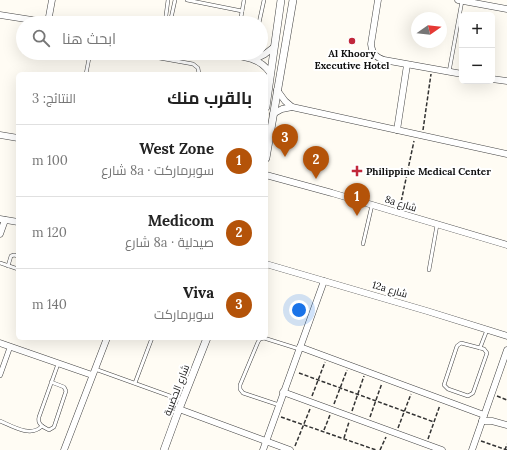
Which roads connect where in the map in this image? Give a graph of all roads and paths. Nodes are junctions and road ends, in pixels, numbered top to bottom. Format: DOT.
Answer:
graph roads {
  1 [pos="52,0"];
  2 [pos="168,0"];
  3 [pos="175,0"];
  4 [pos="187,0"];
  5 [pos="244,0"];
  6 [pos="264,0"];
  7 [pos="281,0"];
  8 [pos="293,0"];
  9 [pos="378,0"];
  10 [pos="460,0"];
  11 [pos="472,1"];
  12 [pos="507,9"];
  13 [pos="242,11"];
  14 [pos="0,15"];
  15 [pos="50,16"];
  16 [pos="166,16"];
  17 [pos="172,16"];
  18 [pos="241,16"];
  19 [pos="261,16"];
  20 [pos="16,18"];
  21 [pos="274,47"];
  22 [pos="268,52"];
  23 [pos="89,60"];
  24 [pos="177,60"];
  25 [pos="257,60"];
  26 [pos="407,65"];
  27 [pos="432,69"];
  28 [pos="86,72"];
  29 [pos="199,72"];
  30 [pos="449,72"];
  31 [pos="270,73"];
  32 [pos="459,74"];
  33 [pos="495,79"];
  34 [pos="507,81"];
  35 [pos="268,90"];
  36 [pos="277,90"];
  37 [pos="292,107"];
  38 [pos="273,114"];
  39 [pos="397,130"];
  40 [pos="415,134"];
  41 [pos="0,135"];
  42 [pos="422,136"];
  43 [pos="16,138"];
  44 [pos="268,145"];
  45 [pos="507,154"];
  46 [pos="268,176"];
  47 [pos="372,204"];
  48 [pos="399,213"];
  49 [pos="3,220"];
  50 [pos="16,222"];
  51 [pos="437,224"];
  52 [pos="0,234"];
  53 [pos="363,244"];
  54 [pos="507,245"];
  55 [pos="16,256"];
  56 [pos="0,263"];
  57 [pos="268,265"];
  58 [pos="8,266"];
  59 [pos="16,268"];
  60 [pos="429,270"];
  61 [pos="324,281"];
  62 [pos="487,330"];
  63 [pos="507,336"];
  64 [pos="268,339"];
  65 [pos="106,340"];
  66 [pos="151,340"];
  67 [pos="206,340"];
  68 [pos="259,340"];
  69 [pos="0,343"];
  70 [pos="10,347"];
  71 [pos="300,348"];
  72 [pos="480,348"];
  73 [pos="507,350"];
  74 [pos="327,357"];
  75 [pos="58,364"];
  76 [pos="349,365"];
  77 [pos="500,369"];
  78 [pos="292,370"];
  79 [pos="366,371"];
  80 [pos="93,372"];
  81 [pos="507,374"];
  82 [pos="0,375"];
  83 [pos="384,378"];
  84 [pos="318,380"];
  85 [pos="52,382"];
  86 [pos="135,383"];
  87 [pos="341,388"];
  88 [pos="413,389"];
  89 [pos="283,392"];
  90 [pos="358,394"];
  91 [pos="492,394"];
  92 [pos="182,400"];
  93 [pos="376,400"];
  94 [pos="442,400"];
  95 [pos="507,400"];
  96 [pos="311,402"];
  97 [pos="279,405"];
  98 [pos="179,409"];
  99 [pos="332,410"];
  100 [pos="404,410"];
  101 [pos="275,415"];
  102 [pos="350,416"];
  103 [pos="483,418"];
  104 [pos="0,421"];
  105 [pos="434,422"];
  106 [pos="368,423"];
  107 [pos="304,424"];
  108 [pos="507,425"];
  109 [pos="42,426"];
  110 [pos="388,430"];
  111 [pos="324,431"];
  112 [pos="396,433"];
  113 [pos="343,438"];
  114 [pos="476,439"];
  115 [pos="266,441"];
  116 [pos="426,444"];
  117 [pos="507,444"];
  118 [pos="64,450"];
  119 [pos="164,450"];
  120 [pos="262,450"];
  121 [pos="290,450"];
  122 [pos="294,450"];
  123 [pos="376,450"];
  124 [pos="380,450"];
  125 [pos="442,450"];
  126 [pos="472,450"];
  127 [pos="506,450"];
  1 -- 15 [label="street"];
  2 -- 16 [label="lane"];
  3 -- 17 [label="lane"];
  4 -- 13 [label="lane"];
  5 -- 13 [label="lane"];
  6 -- 19 [label="lane"];
  7 -- 21 [label="street"];
  8 -- 36 [label="street"];
  9 -- 26 [label="street"];
  10 -- 11 [label="street"];
  10 -- 30 [label="lane"];
  11 -- 12 [label="street"];
  13 -- 18 [label="lane"];
  14 -- 20 [label="street"];
  21 -- 22 [label="street"];
  21 -- 31 [label="street"];
  23 -- 28 [label="lane"];
  24 -- 29 [label="lane"];
  25 -- 31 [label="street"];
  26 -- 27 [label="street"];
  26 -- 39 [label="street"];
  27 -- 30 [label="street"];
  27 -- 42 [label="path"];
  30 -- 32 [label="street"];
  31 -- 35 [label="street"];
  33 -- 34 [label="street"];
  36 -- 37 [label="street"];
  36 -- 38 [label="street"];
  37 -- 38 [label="street"];
  37 -- 39 [label="street"];
  38 -- 44 [label="street"];
  39 -- 40 [label="street"];
  40 -- 42 [label="street"];
  40 -- 48 [label="path"];
  41 -- 43 [label="street"];
  42 -- 45 [label="street"];
  46 -- 47 [label="street, 8a شارع"];
  47 -- 48 [label="street, 8a شارع"];
  47 -- 53 [label="lane"];
  48 -- 51 [label="street, 8a شارع"];
  49 -- 50 [label="street"];
  49 -- 52 [label="street"];
  51 -- 54 [label="street, 8a شارع"];
  51 -- 60 [label="lane"];
  55 -- 58 [label="lane"];
  56 -- 58 [label="lane"];
  57 -- 61 [label="street, 12a شارع"];
  58 -- 59 [label="lane"];
  61 -- 62 [label="street, 12a شارع"];
  61 -- 71 [label="street"];
  62 -- 63 [label="street, 12a شارع"];
  62 -- 72 [label="lane"];
  64 -- 71 [label="lane"];
  65 -- 80 [label="street"];
  66 -- 86 [label="lane"];
  67 -- 92 [label="street, شارع الحضيبة"];
  68 -- 97 [label="lane"];
  69 -- 70 [label="street"];
  70 -- 75 [label="street"];
  70 -- 82 [label="street"];
  71 -- 74 [label="street"];
  71 -- 78 [label="street"];
  72 -- 72 [label="lane"];
  73 -- 77 [label="street"];
  74 -- 76 [label="street"];
  74 -- 84 [label="path"];
  75 -- 80 [label="street"];
  75 -- 85 [label="lane"];
  76 -- 79 [label="street"];
  76 -- 87 [label="path"];
  77 -- 81 [label="street"];
  77 -- 91 [label="street"];
  78 -- 84 [label="path"];
  78 -- 89 [label="street"];
  79 -- 83 [label="street"];
  79 -- 90 [label="path"];
  80 -- 86 [label="lane"];
  80 -- 118 [label="street"];
  83 -- 88 [label="street"];
  83 -- 93 [label="path"];
  84 -- 87 [label="path"];
  84 -- 96 [label="path"];
  85 -- 109 [label="lane"];
  85 -- 109 [label="lane"];
  86 -- 92 [label="lane"];
  87 -- 90 [label="path"];
  87 -- 99 [label="path"];
  88 -- 94 [label="street"];
  88 -- 100 [label="path"];
  89 -- 96 [label="street"];
  89 -- 97 [label="street"];
  90 -- 93 [label="path"];
  90 -- 102 [label="path"];
  91 -- 95 [label="path"];
  91 -- 103 [label="street"];
  92 -- 98 [label="street, شارع الحضيبة"];
  93 -- 100 [label="path"];
  93 -- 106 [label="path"];
  94 -- 103 [label="street"];
  94 -- 105 [label="path"];
  96 -- 99 [label="street"];
  96 -- 107 [label="path"];
  97 -- 101 [label="street"];
  98 -- 115 [label="street"];
  98 -- 119 [label="street, شارع الحضيبة"];
  99 -- 102 [label="street"];
  99 -- 111 [label="path"];
  100 -- 105 [label="path"];
  100 -- 112 [label="path"];
  101 -- 107 [label="path"];
  101 -- 115 [label="street"];
  102 -- 106 [label="street"];
  102 -- 113 [label="path"];
  103 -- 108 [label="street"];
  103 -- 114 [label="street"];
  104 -- 109 [label="lane"];
  105 -- 116 [label="path"];
  106 -- 110 [label="street"];
  107 -- 111 [label="path"];
  107 -- 122 [label="path"];
  110 -- 112 [label="street"];
  110 -- 124 [label="path"];
  111 -- 113 [label="path"];
  112 -- 116 [label="street"];
  113 -- 123 [label="path"];
  114 -- 126 [label="street"];
  114 -- 127 [label="path"];
  115 -- 120 [label="street"];
  115 -- 121 [label="street"];
  116 -- 125 [label="street"];
  117 -- 127 [label="path"];
}
